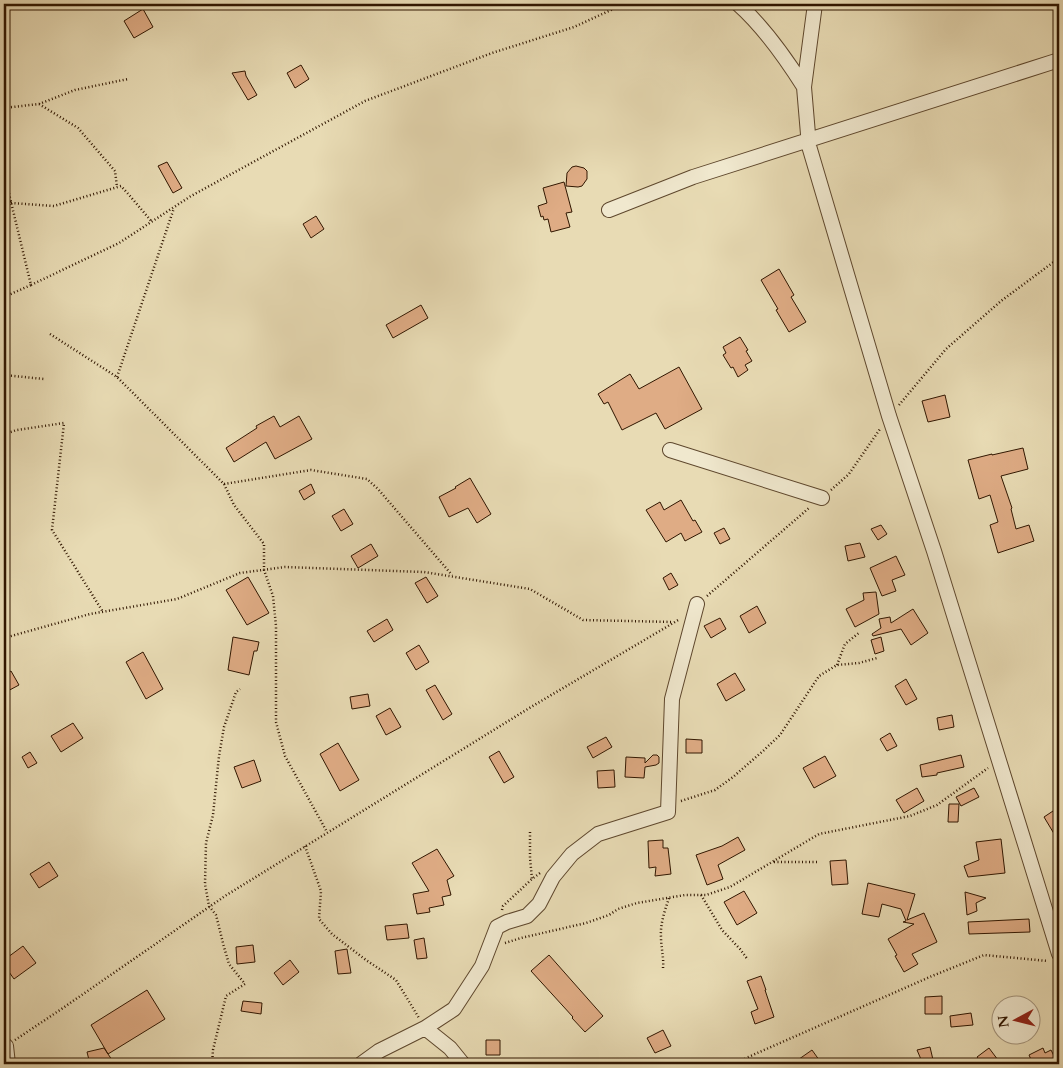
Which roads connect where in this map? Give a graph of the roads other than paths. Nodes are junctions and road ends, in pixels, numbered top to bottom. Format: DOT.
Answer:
graph roads {
  1 [pos="738,4"];
  2 [pos="816,4"];
  3 [pos="1059,60"];
  4 [pos="804,87"];
  5 [pos="809,141"];
  6 [pos="609,210"];
  7 [pos="670,450"];
  8 [pos="822,498"];
  9 [pos="697,604"];
  10 [pos="1055,957"];
  11 [pos="425,1028"];
  12 [pos="6,1046"];
  13 [pos="8,1064"];
  14 [pos="361,1064"];
  15 [pos="463,1064"];
  1 -- 4 [label="street"];
  2 -- 4 [label="street"];
  3 -- 5 [label="street"];
  4 -- 5 [label="street"];
  5 -- 6 [label="street"];
  5 -- 10 [label="street"];
  7 -- 8 [label="street"];
  9 -- 11 [label="street"];
  11 -- 14 [label="street"];
  11 -- 15 [label="street"];
  12 -- 13 [label="street"];
}
